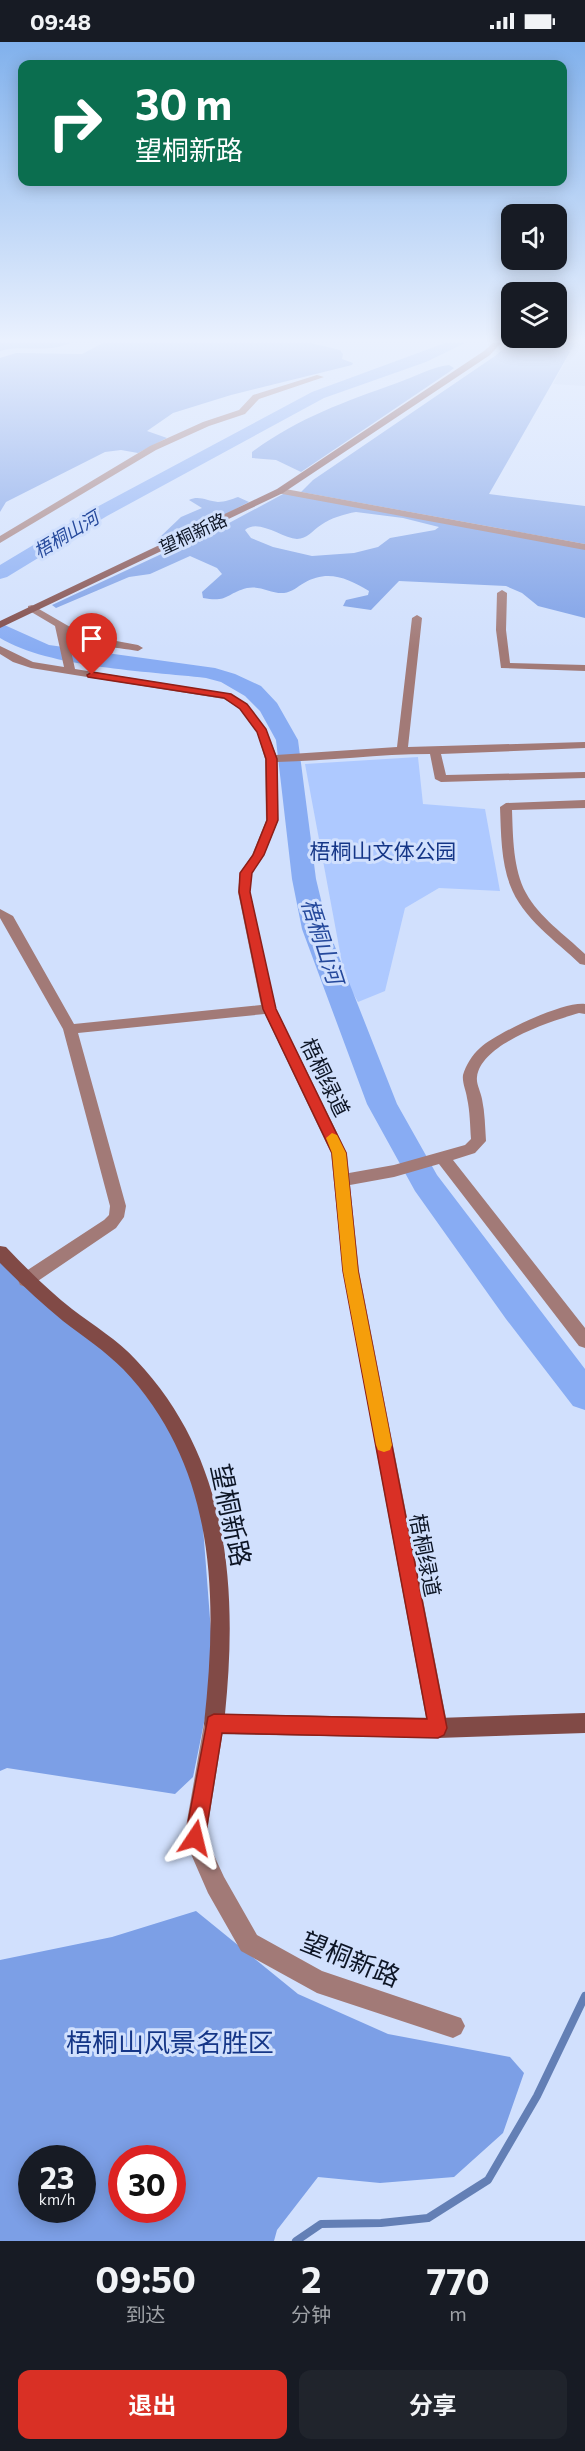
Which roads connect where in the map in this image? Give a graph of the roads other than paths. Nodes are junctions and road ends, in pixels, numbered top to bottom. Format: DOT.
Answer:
graph roads {
  1 [pos="158,446"];
  2 [pos="348,446"];
  3 [pos="280,491"];
  4 [pos="0,540"];
  5 [pos="585,547"];
  6 [pos="502,593"];
  7 [pos="32,608"];
  8 [pos="417,618"];
  9 [pos="0,625"];
  10 [pos="61,630"];
  11 [pos="138,648"];
  12 [pos="0,650"];
  13 [pos="69,668"];
  14 [pos="585,668"];
  15 [pos="585,745"];
  16 [pos="435,750"];
  17 [pos="402,751"];
  18 [pos="275,759"];
  19 [pos="585,775"];
  20 [pos="585,804"];
  21 [pos="0,914"];
  22 [pos="585,961"];
  23 [pos="269,1009"];
  24 [pos="585,1010"];
  25 [pos="70,1029"];
  26 [pos="438,1159"];
  27 [pos="344,1180"];
  28 [pos="0,1252"];
  29 [pos="27,1280"];
  30 [pos="585,1341"];
  31 [pos="214,1724"];
  32 [pos="585,1724"];
  33 [pos="438,1728"];
  34 [pos="453,2026"];
  1 -- 4 [label="street"];
  2 -- 3 [label="street, 望桐新路"];
  3 -- 5 [label="street"];
  3 -- 7 [label="street, 望桐新路"];
  6 -- 14 [label="street"];
  7 -- 9 [label="street, 望桐新路"];
  7 -- 10 [label="street"];
  8 -- 17 [label="street"];
  10 -- 11 [label="street"];
  10 -- 13 [label="street"];
  12 -- 13 [label="street, 梧桐绿道"];
  13 -- 18 [label="street, 梧桐绿道"];
  15 -- 16 [label="street"];
  16 -- 17 [label="street"];
  16 -- 19 [label="street"];
  17 -- 18 [label="street"];
  18 -- 23 [label="street, 梧桐绿道"];
  20 -- 22 [label="street"];
  21 -- 25 [label="street"];
  23 -- 25 [label="street"];
  23 -- 27 [label="street, 梧桐绿道"];
  24 -- 26 [label="street"];
  25 -- 29 [label="street"];
  26 -- 27 [label="street"];
  26 -- 30 [label="street"];
  27 -- 33 [label="street, 梧桐绿道"];
  28 -- 29 [label="street, 望桐新路"];
  29 -- 31 [label="street, 望桐新路"];
  31 -- 33 [label="street"];
  31 -- 34 [label="street, 望桐新路"];
  32 -- 33 [label="street"];
}
